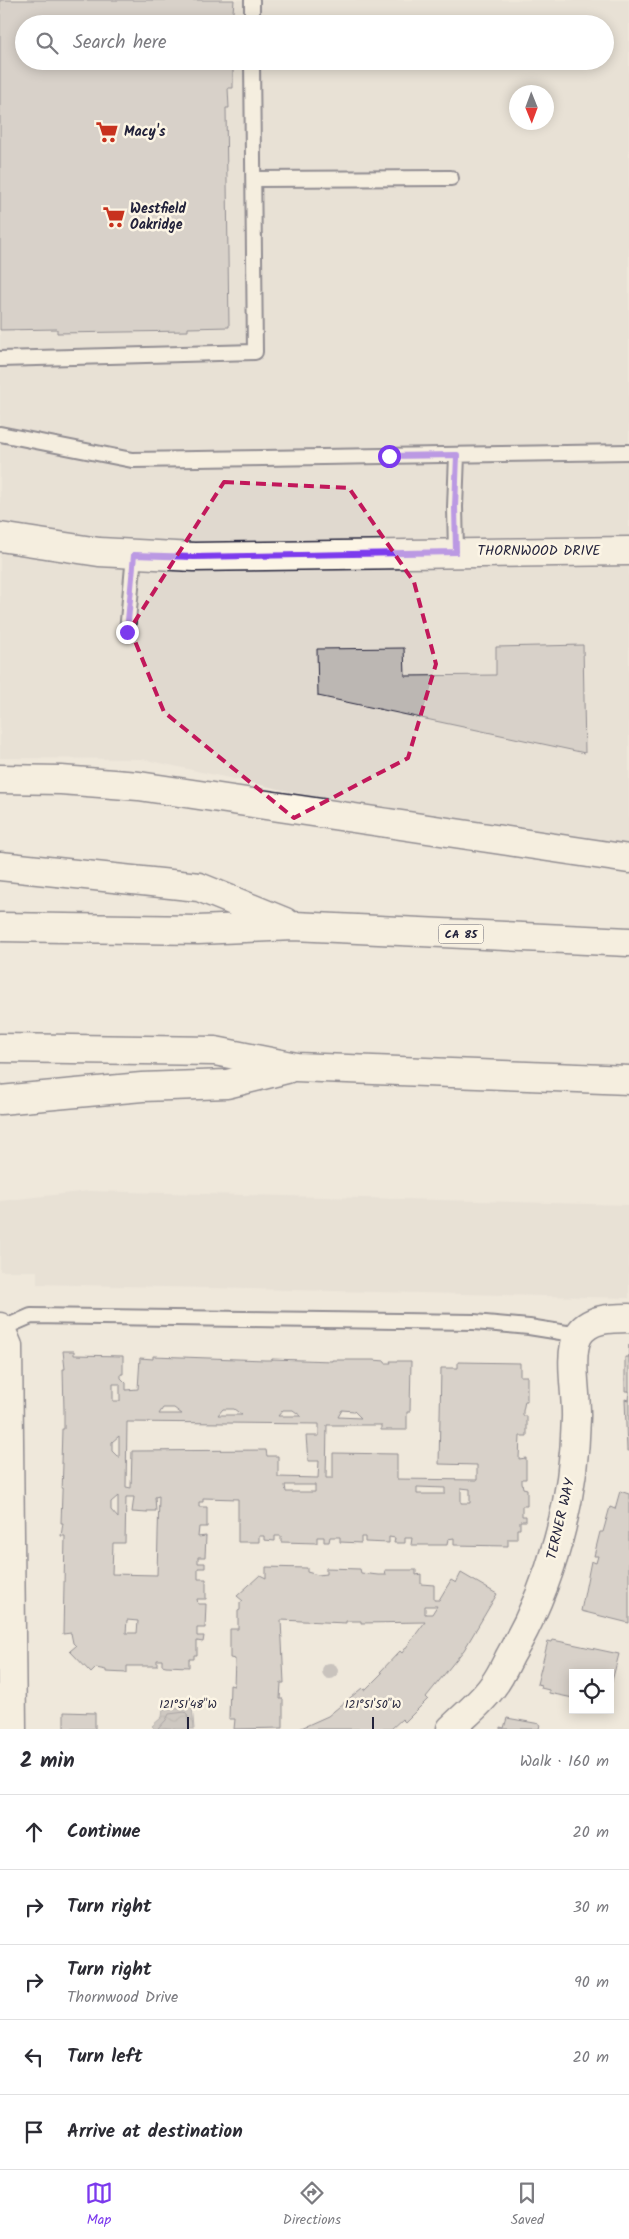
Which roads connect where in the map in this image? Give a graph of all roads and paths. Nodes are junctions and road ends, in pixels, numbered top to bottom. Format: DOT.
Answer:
graph roads {
  1 [pos="252,0"];
  2 [pos="252,15"];
  3 [pos="252,70"];
  4 [pos="452,178"];
  5 [pos="254,180"];
  6 [pos="0,359"];
  7 [pos="1,434"];
  8 [pos="629,452"];
  9 [pos="457,455"];
  10 [pos="0,537"];
  11 [pos="629,550"];
  12 [pos="456,552"];
  13 [pos="134,555"];
  14 [pos="127,632"];
  15 [pos="0,779"];
  16 [pos="629,859"];
  17 [pos="0,866"];
  18 [pos="294,926"];
  19 [pos="0,927"];
  20 [pos="629,942"];
  21 [pos="0,1048"];
  22 [pos="296,1067"];
  23 [pos="629,1080"];
  24 [pos="0,1100"];
  25 [pos="629,1318"];
  26 [pos="1,1328"];
  27 [pos="579,1335"];
  28 [pos="12,1729"];
  29 [pos="451,1729"];
  1 -- 2 [label="lane"];
  3 -- 5 [label="lane"];
  4 -- 5 [label="lane"];
  5 -- 6 [label="lane"];
  7 -- 9 [label="lane"];
  8 -- 9 [label="lane"];
  9 -- 12 [label="lane"];
  10 -- 13 [label="main road, THORNWOOD DRIVE"];
  11 -- 12 [label="main road, THORNWOOD DRIVE"];
  12 -- 13 [label="main road, THORNWOOD DRIVE"];
  13 -- 14 [label="lane"];
  15 -- 16 [label="main road"];
  17 -- 18 [label="main road"];
  18 -- 19 [label="main road, CA 85"];
  18 -- 20 [label="main road, CA 85"];
  21 -- 22 [label="main road"];
  22 -- 23 [label="main road"];
  22 -- 24 [label="main road"];
  25 -- 27 [label="main road"];
  26 -- 27 [label="lane"];
  26 -- 28 [label="main road"];
  27 -- 29 [label="main road, TERNER WAY"];
}
